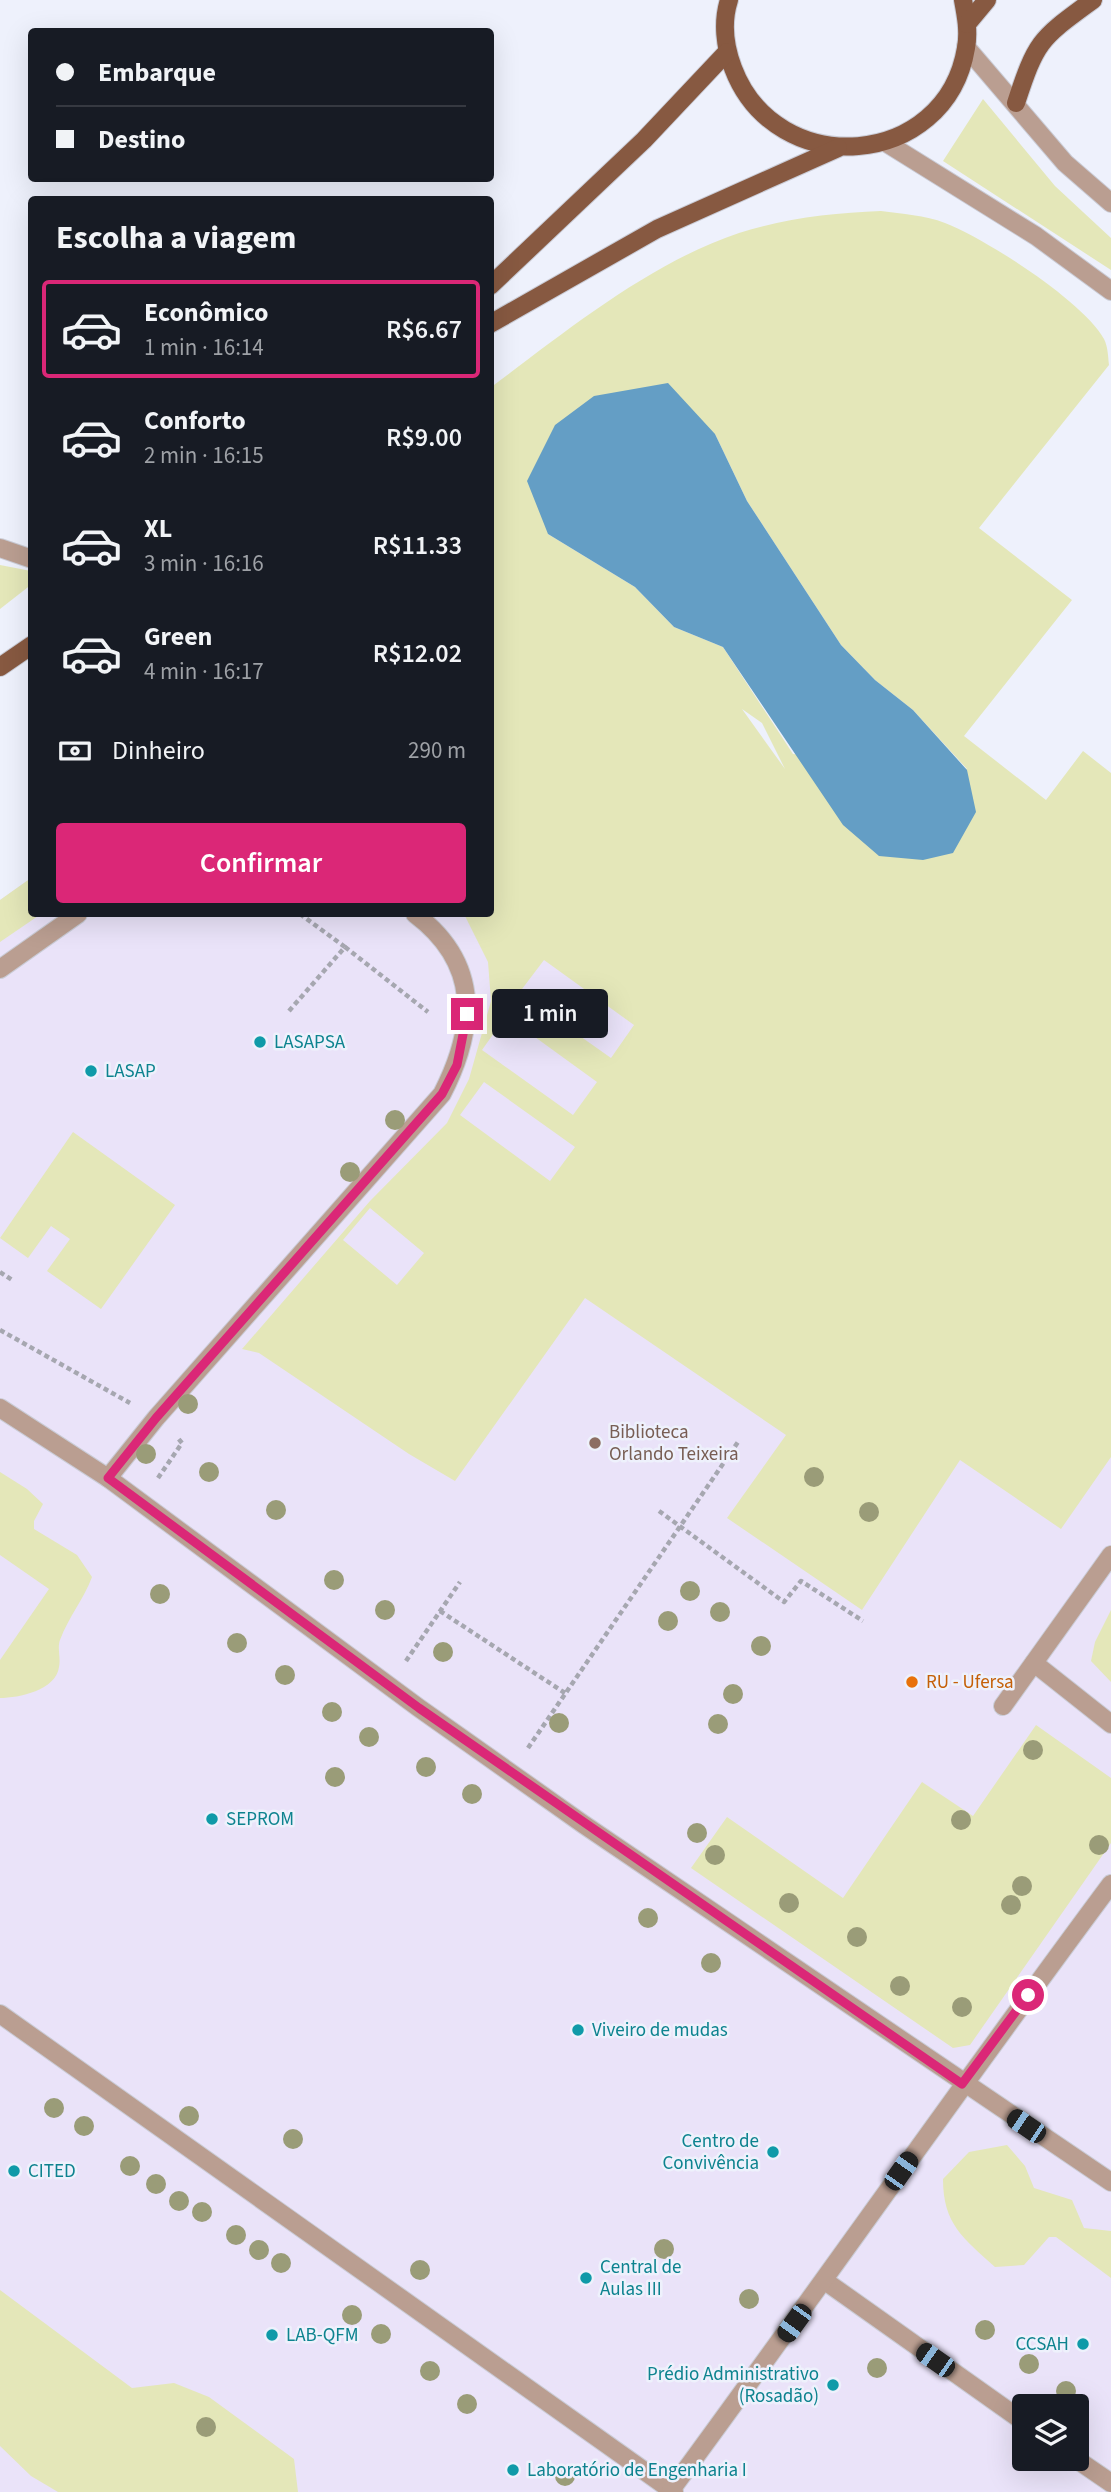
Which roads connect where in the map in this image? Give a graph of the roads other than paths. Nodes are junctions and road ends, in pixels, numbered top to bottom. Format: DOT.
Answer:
graph roads {
  1 [pos="963,0"];
  2 [pos="987,0"];
  3 [pos="1093,0"];
  4 [pos="727,2"];
  5 [pos="967,24"];
  6 [pos="967,47"];
  7 [pos="727,52"];
  8 [pos="1016,103"];
  9 [pos="885,142"];
  10 [pos="838,148"];
  11 [pos="1111,203"];
  12 [pos="494,282"];
  13 [pos="1111,291"];
  14 [pos="494,322"];
  15 [pos="0,548"];
  16 [pos="28,558"];
  17 [pos="28,648"];
  18 [pos="0,667"];
  19 [pos="74,917"];
  20 [pos="419,917"];
  21 [pos="1,970"];
  22 [pos="0,1408"];
  23 [pos="108,1478"];
  24 [pos="1111,1555"];
  25 [pos="1034,1663"];
  26 [pos="1003,1706"];
  27 [pos="1111,1724"];
  28 [pos="1111,1884"];
  29 [pos="0,2014"];
  30 [pos="962,2084"];
  31 [pos="1111,2182"];
  32 [pos="825,2281"];
  33 [pos="1012,2413"];
  34 [pos="1089,2468"];
  35 [pos="1111,2483"];
  36 [pos="673,2491"];
  1 -- 5 [label="main road"];
  2 -- 5 [label="main road"];
  3 -- 8 [label="main road"];
  4 -- 7 [label="main road"];
  5 -- 6 [label="main road"];
  6 -- 8 [label="street"];
  6 -- 9 [label="main road"];
  7 -- 10 [label="main road"];
  7 -- 12 [label="main road"];
  8 -- 11 [label="street"];
  9 -- 10 [label="main road"];
  9 -- 13 [label="street"];
  10 -- 14 [label="main road"];
  15 -- 16 [label="street"];
  17 -- 18 [label="main road"];
  19 -- 21 [label="street"];
  20 -- 23 [label="street"];
  22 -- 23 [label="street"];
  23 -- 30 [label="street"];
  24 -- 25 [label="street"];
  25 -- 26 [label="street"];
  25 -- 27 [label="street"];
  28 -- 30 [label="street"];
  29 -- 36 [label="street"];
  30 -- 31 [label="street"];
  30 -- 32 [label="street"];
  32 -- 33 [label="street"];
  32 -- 36 [label="street"];
  34 -- 35 [label="street"];
}
